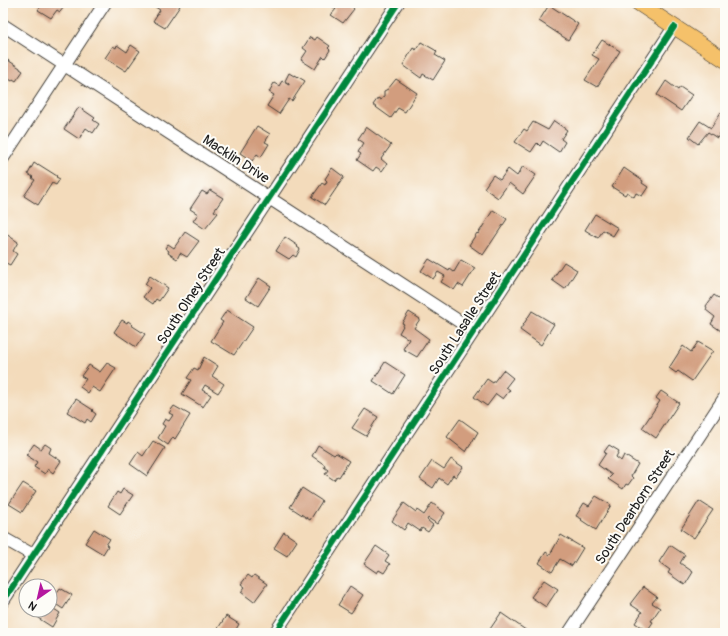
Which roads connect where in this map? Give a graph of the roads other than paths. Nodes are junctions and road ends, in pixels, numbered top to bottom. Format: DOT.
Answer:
graph roads {
  1 [pos="105,3"];
  2 [pos="398,3"];
  3 [pos="638,3"];
  4 [pos="3,25"];
  5 [pos="674,27"];
  6 [pos="725,60"];
  7 [pos="64,66"];
  8 [pos="3,158"];
  9 [pos="269,199"];
  10 [pos="474,331"];
  11 [pos="725,397"];
  12 [pos="3,538"];
  13 [pos="33,556"];
  14 [pos="3,601"];
  15 [pos="276,633"];
  16 [pos="569,633"];
  1 -- 7 [label="street"];
  2 -- 9 [label="street, South Olney Street"];
  3 -- 5 [label="main road"];
  4 -- 7 [label="street, Macklin Drive"];
  5 -- 6 [label="main road"];
  5 -- 10 [label="street, South Lasalle Street"];
  7 -- 8 [label="street"];
  7 -- 9 [label="street, Macklin Drive"];
  9 -- 10 [label="street, Macklin Drive"];
  9 -- 13 [label="street, South Olney Street"];
  10 -- 15 [label="street, South Lasalle Street"];
  11 -- 16 [label="street, South Dearborn Street"];
  12 -- 13 [label="street"];
  13 -- 14 [label="street, South Olney Street"];
}
